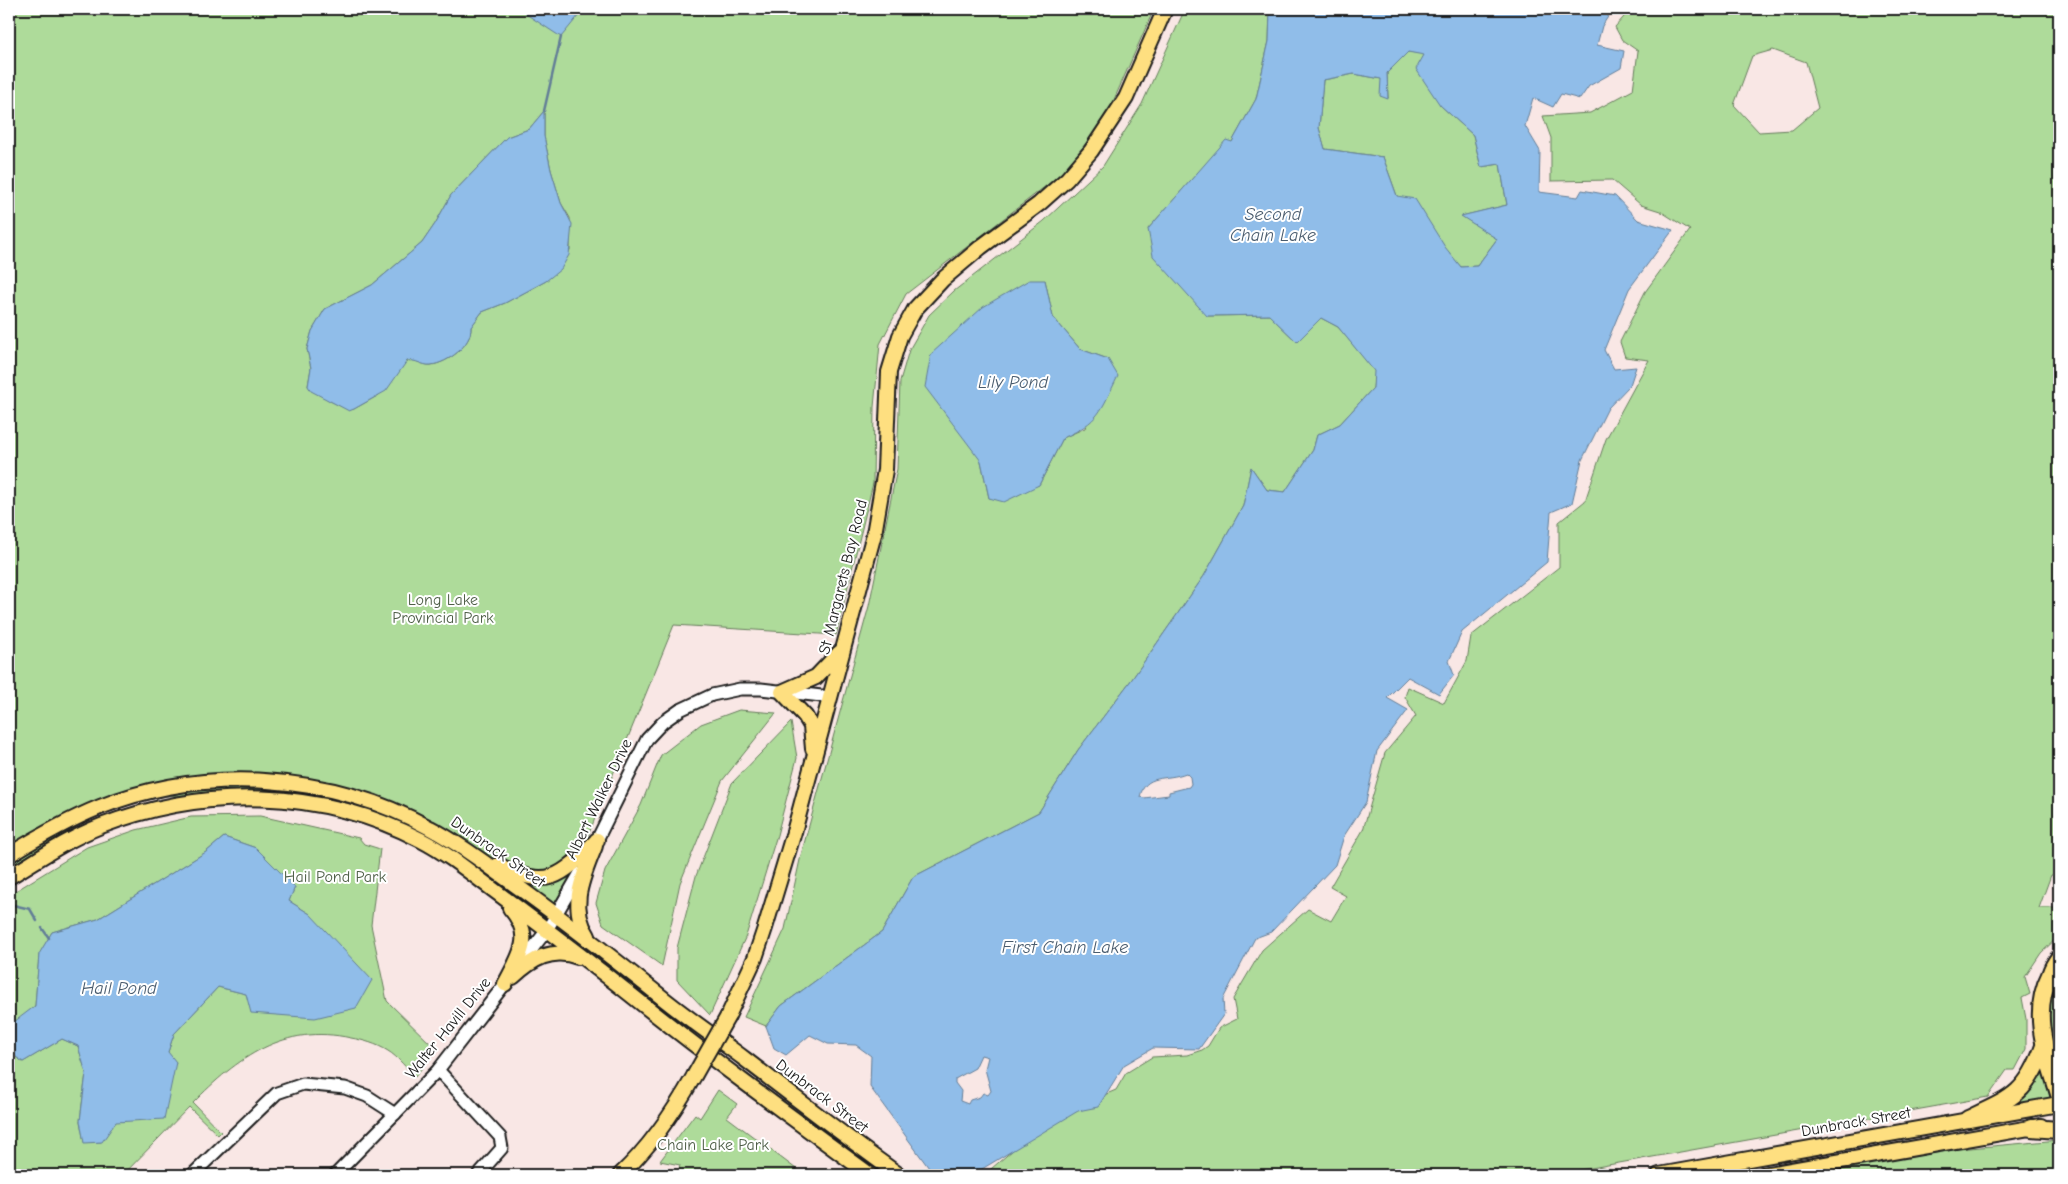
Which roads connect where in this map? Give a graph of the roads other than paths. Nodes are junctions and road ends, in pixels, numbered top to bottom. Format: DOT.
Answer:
graph roads {
  1 [pos="1165,9"];
  2 [pos="844,644"];
  3 [pos="782,692"];
  4 [pos="830,697"];
  5 [pos="815,755"];
  6 [pos="597,840"];
  7 [pos="9,855"];
  8 [pos="474,855"];
  9 [pos="9,877"];
  10 [pos="495,891"];
  11 [pos="556,916"];
  12 [pos="547,930"];
  13 [pos="594,943"];
  14 [pos="2059,958"];
  15 [pos="587,960"];
  16 [pos="505,984"];
  17 [pos="2044,1046"];
  18 [pos="438,1070"];
  19 [pos="2059,1094"];
  20 [pos="2059,1104"];
  21 [pos="395,1114"];
  22 [pos="1968,1120"];
  23 [pos="2059,1122"];
  24 [pos="2031,1128"];
  25 [pos="2059,1130"];
  26 [pos="192,1175"];
  27 [pos="335,1175"];
  28 [pos="478,1175"];
  29 [pos="620,1175"];
  30 [pos="870,1175"];
  31 [pos="899,1175"];
  32 [pos="1659,1175"];
  33 [pos="1762,1175"];
  1 -- 2 [label="main road, St Margarets Bay Road"];
  2 -- 3 [label="main road"];
  2 -- 4 [label="main road, St Margarets Bay Road"];
  3 -- 4 [label="street, Albert Walker Drive"];
  3 -- 5 [label="main road"];
  3 -- 6 [label="street, Albert Walker Drive"];
  4 -- 5 [label="main road, St Margarets Bay Road"];
  5 -- 29 [label="main road, St Margarets Bay Road, bridge"];
  6 -- 8 [label="main road"];
  6 -- 11 [label="street, Albert Walker Drive"];
  6 -- 13 [label="main road"];
  7 -- 8 [label="main road, Dunbrack Street"];
  8 -- 11 [label="main road, Dunbrack Street"];
  9 -- 10 [label="main road, Dunbrack Street"];
  10 -- 12 [label="main road, Dunbrack Street"];
  10 -- 16 [label="main road"];
  11 -- 12 [label="street, Walter Havill Drive"];
  11 -- 13 [label="main road, Dunbrack Street"];
  12 -- 15 [label="main road, Dunbrack Street"];
  12 -- 16 [label="street, Walter Havill Drive"];
  13 -- 31 [label="main road, Dunbrack Street"];
  14 -- 17 [label="highway"];
  15 -- 16 [label="main road"];
  15 -- 30 [label="main road, Dunbrack Street"];
  16 -- 18 [label="street, Walter Havill Drive"];
  17 -- 19 [label="highway"];
  17 -- 22 [label="highway"];
  18 -- 21 [label="street, Walter Havill Drive"];
  18 -- 28 [label="street"];
  20 -- 22 [label="main road, Dunbrack Street"];
  21 -- 26 [label="street"];
  21 -- 27 [label="street, Walter Havill Drive"];
  22 -- 32 [label="main road, Dunbrack Street"];
  23 -- 24 [label="main road"];
  24 -- 25 [label="highway"];
  24 -- 33 [label="main road"];
}
